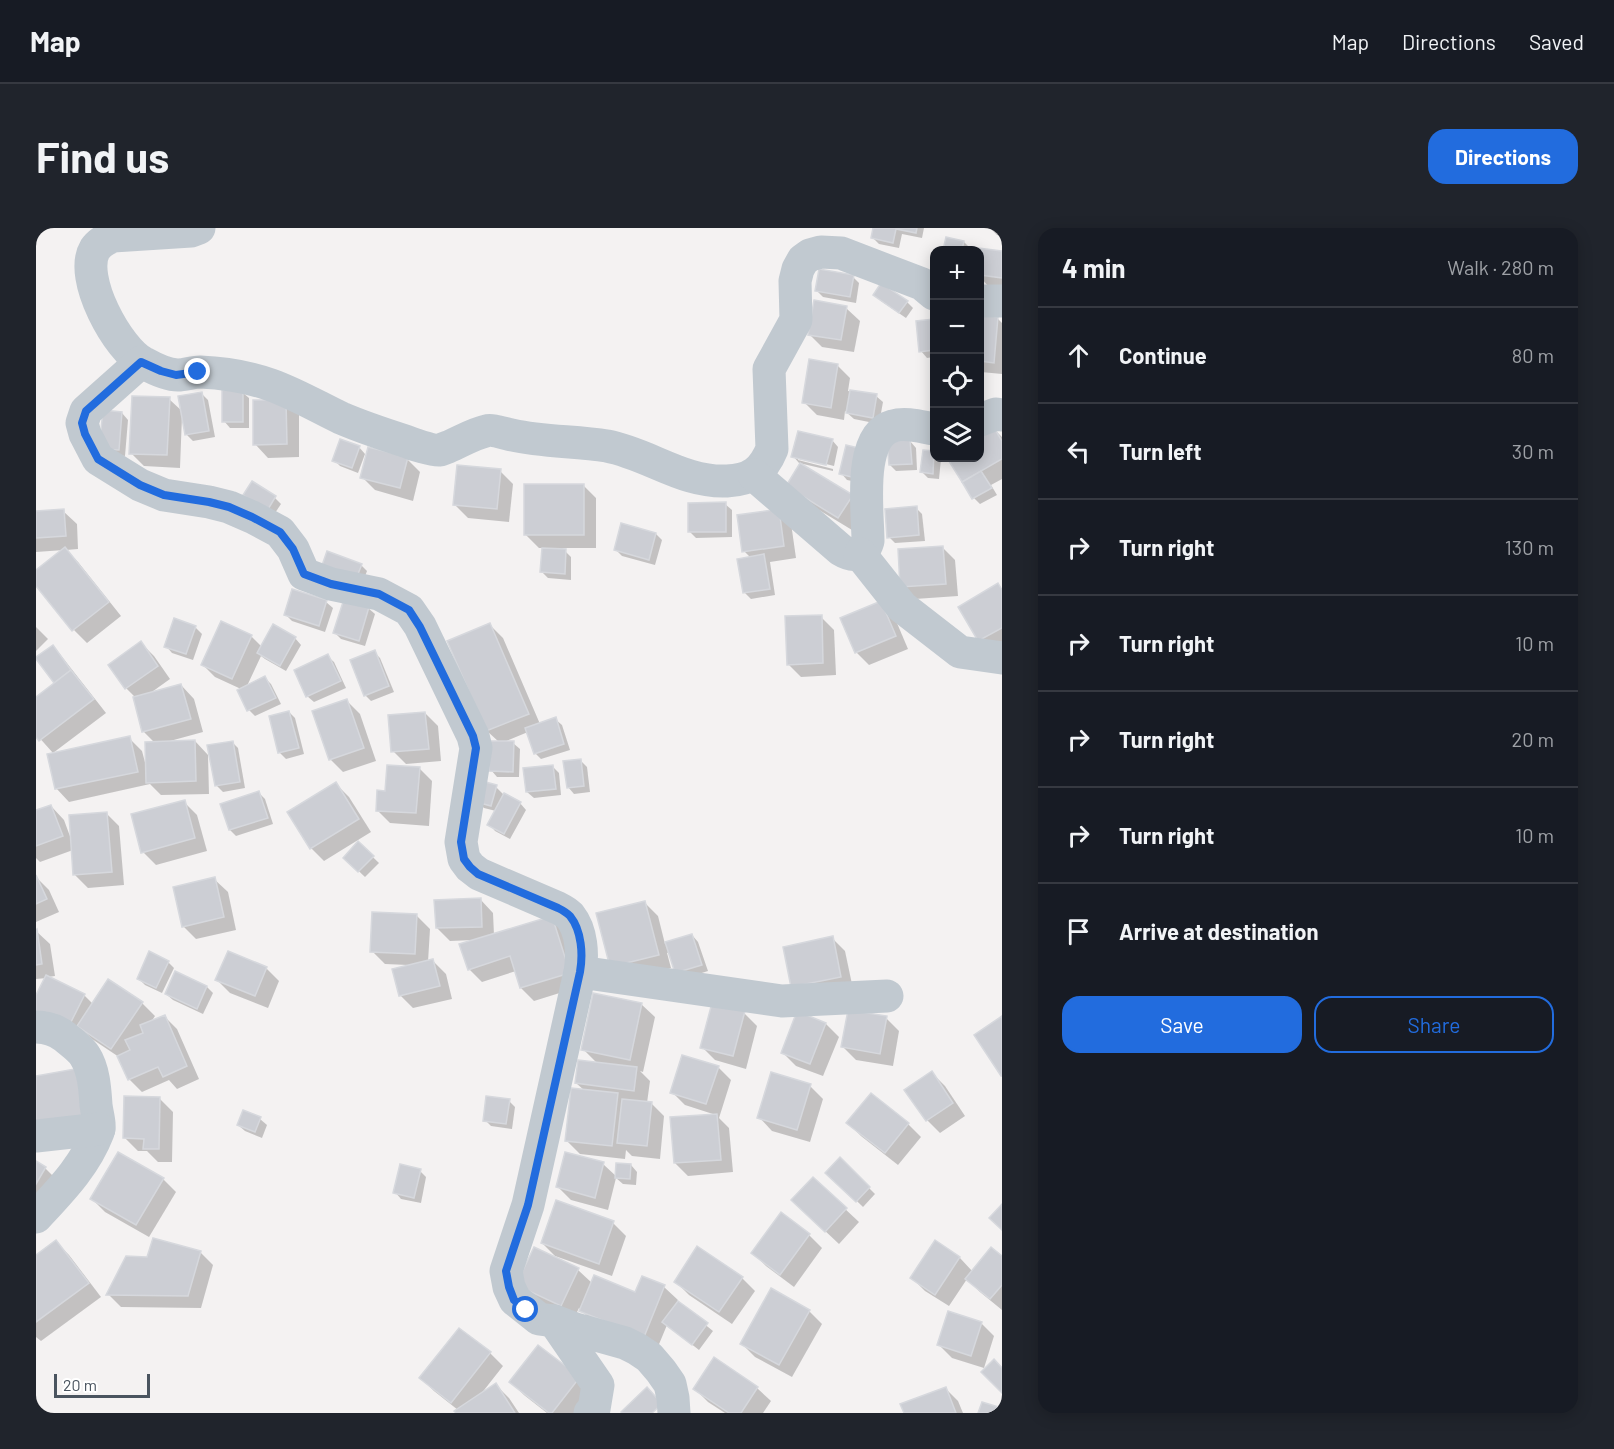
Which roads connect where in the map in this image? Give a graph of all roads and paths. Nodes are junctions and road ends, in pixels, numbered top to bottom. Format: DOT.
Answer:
graph roads {
  1 [pos="199,228"];
  2 [pos="930,291"];
  3 [pos="984,301"];
  4 [pos="1002,301"];
  5 [pos="141,362"];
  6 [pos="1002,414"];
  7 [pos="984,418"];
  8 [pos="930,428"];
  9 [pos="753,475"];
  10 [pos="860,554"];
  11 [pos="1002,658"];
  12 [pos="580,972"];
  13 [pos="887,996"];
  14 [pos="36,1028"];
  15 [pos="99,1129"];
  16 [pos="36,1136"];
  17 [pos="36,1217"];
  18 [pos="554,1321"];
  19 [pos="590,1413"];
  20 [pos="674,1413"];
  1 -- 5 [label="street"];
  2 -- 9 [label="street"];
  3 -- 4 [label="street"];
  5 -- 9 [label="street"];
  5 -- 12 [label="street"];
  6 -- 7 [label="street"];
  8 -- 10 [label="street"];
  9 -- 10 [label="street"];
  10 -- 11 [label="street"];
  12 -- 13 [label="street"];
  12 -- 18 [label="street"];
  14 -- 15 [label="street"];
  15 -- 16 [label="street"];
  15 -- 17 [label="street"];
  18 -- 19 [label="street"];
  18 -- 20 [label="street"];
}
